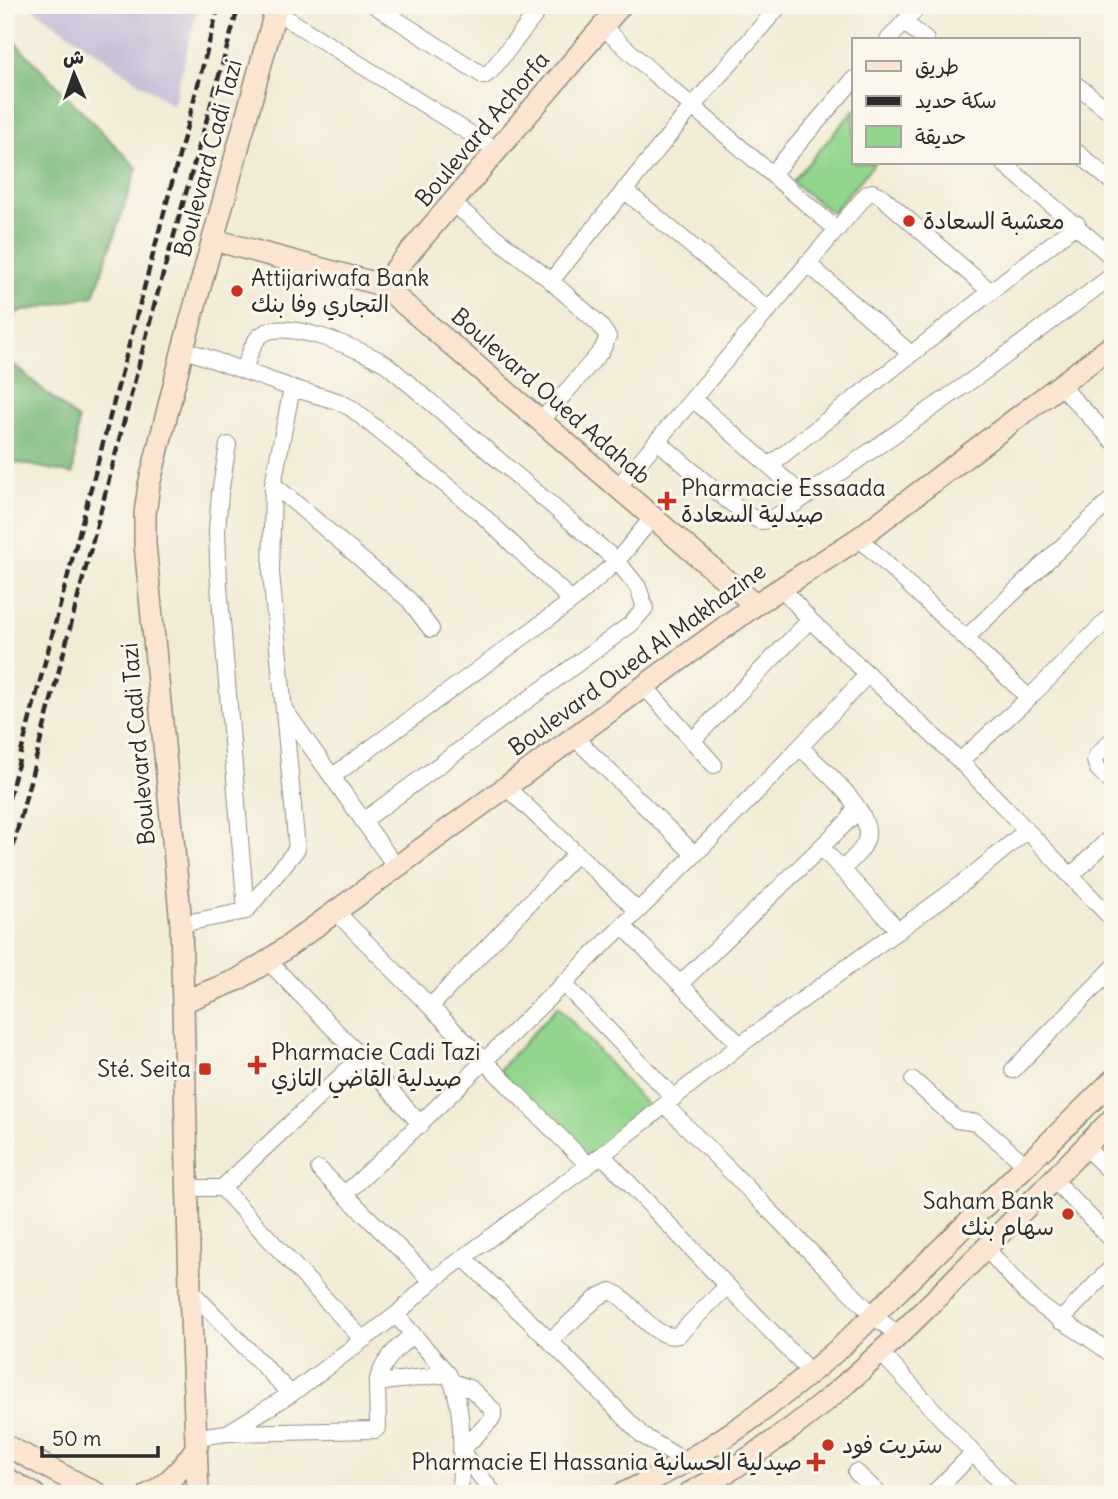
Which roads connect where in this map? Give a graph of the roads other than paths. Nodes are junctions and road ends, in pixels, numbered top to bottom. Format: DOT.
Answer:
graph roads {
  1 [pos="374,5"];
  2 [pos="543,5"];
  3 [pos="621,5"];
  4 [pos="780,5"];
  5 [pos="920,5"];
  6 [pos="276,8"];
  7 [pos="904,22"];
  8 [pos="603,27"];
  9 [pos="890,38"];
  10 [pos="924,38"];
  11 [pos="852,81"];
  12 [pos="1080,88"];
  13 [pos="692,107"];
  14 [pos="1113,114"];
  15 [pos="498,151"];
  16 [pos="1080,155"];
  17 [pos="1004,164"];
  18 [pos="772,174"];
  19 [pos="1113,183"];
  20 [pos="624,190"];
  21 [pos="453,204"];
  22 [pos="1077,224"];
  23 [pos="836,229"];
  24 [pos="214,240"];
  25 [pos="1113,258"];
  26 [pos="807,263"];
  27 [pos="1113,275"];
  28 [pos="551,281"];
  29 [pos="382,285"];
  30 [pos="991,292"];
  31 [pos="769,310"];
  32 [pos="1113,345"];
  33 [pos="183,349"];
  34 [pos="911,354"];
  35 [pos="244,371"];
  36 [pos="1059,384"];
  37 [pos="292,388"];
  38 [pos="694,400"];
  39 [pos="542,420"];
  40 [pos="658,441"];
  41 [pos="1113,441"];
  42 [pos="228,446"];
  43 [pos="770,465"];
  44 [pos="273,484"];
  45 [pos="617,488"];
  46 [pos="805,497"];
  47 [pos="1113,498"];
  48 [pos="652,518"];
  49 [pos="859,538"];
  50 [pos="617,561"];
  51 [pos="781,587"];
  52 [pos="572,601"];
  53 [pos="755,605"];
  54 [pos="1113,614"];
  55 [pos="810,620"];
  56 [pos="431,629"];
  57 [pos="967,637"];
  58 [pos="868,674"];
  59 [pos="645,687"];
  60 [pos="1029,698"];
  61 [pos="283,708"];
  62 [pos="574,737"];
  63 [pos="1113,739"];
  64 [pos="692,741"];
  65 [pos="800,748"];
  66 [pos="960,761"];
  67 [pos="714,765"];
  68 [pos="333,776"];
  69 [pos="1113,784"];
  70 [pos="505,786"];
  71 [pos="855,806"];
  72 [pos="363,821"];
  73 [pos="1027,831"];
  74 [pos="1113,835"];
  75 [pos="821,847"];
  76 [pos="577,853"];
  77 [pos="694,854"];
  78 [pos="396,867"];
  79 [pos="842,870"];
  80 [pos="1072,876"];
  81 [pos="246,911"];
  82 [pos="638,911"];
  83 [pos="336,912"];
  84 [pos="1113,920"];
  85 [pos="181,924"];
  86 [pos="623,926"];
  87 [pos="899,931"];
  88 [pos="268,961"];
  89 [pos="1113,968"];
  90 [pos="564,984"];
  91 [pos="680,984"];
  92 [pos="184,1002"];
  93 [pos="430,1006"];
  94 [pos="740,1045"];
  95 [pos="360,1057"];
  96 [pos="485,1060"];
  97 [pos="1013,1070"];
  98 [pos="913,1080"];
  99 [pos="1113,1080"];
  100 [pos="670,1101"];
  101 [pos="1113,1118"];
  102 [pos="421,1125"];
  103 [pos="1085,1147"];
  104 [pos="602,1155"];
  105 [pos="588,1165"];
  106 [pos="1027,1166"];
  107 [pos="319,1169"];
  108 [pos="1113,1174"];
  109 [pos="1053,1179"];
  110 [pos="188,1188"];
  111 [pos="222,1188"];
  112 [pos="346,1193"];
  113 [pos="1113,1241"];
  114 [pos="985,1248"];
  115 [pos="464,1258"];
  116 [pos="1113,1266"];
  117 [pos="432,1281"];
  118 [pos="726,1287"];
  119 [pos="190,1290"];
  120 [pos="396,1315"];
  121 [pos="873,1315"];
  122 [pos="1060,1321"];
  123 [pos="413,1334"];
  124 [pos="899,1336"];
  125 [pos="363,1340"];
  126 [pos="550,1341"];
  127 [pos="881,1353"];
  128 [pos="1113,1356"];
  129 [pos="811,1373"];
  130 [pos="451,1378"];
  131 [pos="377,1383"];
  132 [pos="292,1394"];
  133 [pos="227,1433"];
  134 [pos="5,1445"];
  135 [pos="197,1447"];
  136 [pos="461,1451"];
  137 [pos="972,1454"];
  138 [pos="687,1462"];
  139 [pos="856,1472"];
  140 [pos="5,1478"];
  141 [pos="716,1488"];
  142 [pos="875,1492"];
  143 [pos="34,1494"];
  144 [pos="98,1494"];
  145 [pos="149,1494"];
  146 [pos="198,1494"];
  147 [pos="216,1494"];
  148 [pos="460,1494"];
  149 [pos="494,1494"];
  150 [pos="622,1494"];
  151 [pos="688,1494"];
  152 [pos="933,1494"];
  153 [pos="1011,1494"];
  1 -- 2 [label="street"];
  3 -- 8 [label="street, Boulevard Achorfa"];
  4 -- 13 [label="street"];
  5 -- 7 [label="street"];
  6 -- 15 [label="street"];
  6 -- 24 [label="street, Boulevard Cadi Tazi"];
  7 -- 9 [label="street"];
  7 -- 10 [label="street"];
  8 -- 13 [label="street"];
  8 -- 15 [label="street, Boulevard Achorfa"];
  11 -- 18 [label="street"];
  12 -- 14 [label="street"];
  13 -- 18 [label="street"];
  13 -- 20 [label="street"];
  15 -- 21 [label="street, Boulevard Achorfa"];
  16 -- 19 [label="street"];
  17 -- 22 [label="street"];
  18 -- 23 [label="street"];
  20 -- 28 [label="street"];
  20 -- 31 [label="street"];
  21 -- 28 [label="street"];
  21 -- 29 [label="street, Boulevard Achorfa"];
  22 -- 25 [label="street"];
  22 -- 30 [label="street"];
  23 -- 26 [label="street"];
  23 -- 30 [label="street"];
  24 -- 29 [label="street, Boulevard Oued Adahab"];
  24 -- 33 [label="street, Boulevard Cadi Tazi"];
  26 -- 31 [label="street"];
  26 -- 34 [label="street"];
  27 -- 46 [label="street"];
  28 -- 39 [label="street"];
  29 -- 39 [label="street, Boulevard Oued Adahab"];
  30 -- 34 [label="street"];
  31 -- 38 [label="street"];
  32 -- 36 [label="street, Boulevard Oued Al Makhazine"];
  33 -- 35 [label="street"];
  33 -- 85 [label="street, Boulevard Cadi Tazi"];
  34 -- 43 [label="street"];
  35 -- 37 [label="street"];
  35 -- 50 [label="street"];
  36 -- 41 [label="street"];
  36 -- 49 [label="street, Boulevard Oued Al Makhazine"];
  37 -- 44 [label="street"];
  37 -- 52 [label="street"];
  38 -- 40 [label="street"];
  38 -- 43 [label="street"];
  39 -- 45 [label="street, Boulevard Oued Adahab"];
  40 -- 45 [label="street"];
  40 -- 46 [label="street"];
  42 -- 81 [label="street"];
  43 -- 46 [label="street"];
  44 -- 56 [label="street"];
  44 -- 61 [label="street"];
  45 -- 48 [label="street, Boulevard Oued Adahab"];
  47 -- 57 [label="street"];
  48 -- 50 [label="street"];
  48 -- 53 [label="street, Boulevard Oued Adahab"];
  49 -- 51 [label="street, Boulevard Oued Al Makhazine"];
  49 -- 57 [label="street"];
  50 -- 52 [label="street"];
  50 -- 72 [label="street"];
  51 -- 53 [label="street, Boulevard Oued Al Makhazine"];
  51 -- 55 [label="street"];
  52 -- 68 [label="street"];
  53 -- 59 [label="street, Boulevard Oued Al Makhazine"];
  54 -- 60 [label="street"];
  55 -- 58 [label="street"];
  55 -- 64 [label="street"];
  57 -- 60 [label="street"];
  58 -- 65 [label="street"];
  58 -- 66 [label="street"];
  59 -- 62 [label="street, Boulevard Oued Al Makhazine"];
  59 -- 64 [label="street"];
  60 -- 66 [label="street"];
  61 -- 68 [label="street"];
  61 -- 81 [label="street"];
  62 -- 70 [label="street, Boulevard Oued Al Makhazine"];
  62 -- 77 [label="street"];
  63 -- 69 [label="street"];
  64 -- 67 [label="street"];
  65 -- 71 [label="street"];
  65 -- 77 [label="street"];
  66 -- 73 [label="street"];
  68 -- 72 [label="street"];
  70 -- 76 [label="street"];
  70 -- 78 [label="street, Boulevard Oued Al Makhazine"];
  71 -- 75 [label="street"];
  71 -- 79 [label="street"];
  72 -- 78 [label="street"];
  73 -- 80 [label="street"];
  73 -- 87 [label="street"];
  74 -- 80 [label="street"];
  75 -- 79 [label="street"];
  75 -- 91 [label="street"];
  76 -- 82 [label="street"];
  76 -- 93 [label="street"];
  77 -- 82 [label="street"];
  78 -- 83 [label="street, Boulevard Oued Al Makhazine"];
  79 -- 87 [label="street"];
  80 -- 84 [label="street"];
  81 -- 85 [label="street"];
  82 -- 86 [label="street"];
  83 -- 88 [label="street, Boulevard Oued Al Makhazine"];
  83 -- 93 [label="street"];
  85 -- 92 [label="street, Boulevard Cadi Tazi"];
  86 -- 90 [label="street"];
  86 -- 91 [label="street"];
  87 -- 94 [label="street"];
  88 -- 92 [label="street, Boulevard Oued Al Makhazine"];
  88 -- 95 [label="street"];
  89 -- 97 [label="street"];
  90 -- 96 [label="street"];
  90 -- 100 [label="street"];
  91 -- 94 [label="street"];
  92 -- 110 [label="street, Boulevard Cadi Tazi"];
  93 -- 96 [label="street"];
  94 -- 100 [label="street"];
  95 -- 102 [label="street"];
  95 -- 111 [label="street"];
  96 -- 102 [label="street"];
  96 -- 105 [label="street"];
  98 -- 106 [label="street"];
  99 -- 106 [label="street"];
  100 -- 104 [label="street"];
  100 -- 121 [label="street"];
  101 -- 103 [label="street"];
  102 -- 112 [label="street"];
  103 -- 108 [label="street"];
  103 -- 109 [label="street"];
  104 -- 105 [label="street"];
  104 -- 118 [label="street"];
  105 -- 115 [label="street"];
  106 -- 121 [label="street"];
  107 -- 112 [label="street"];
  109 -- 113 [label="street"];
  109 -- 114 [label="street"];
  110 -- 111 [label="street"];
  110 -- 119 [label="street, Boulevard Cadi Tazi"];
  111 -- 125 [label="street"];
  112 -- 117 [label="street"];
  114 -- 122 [label="street"];
  114 -- 124 [label="street"];
  115 -- 117 [label="street"];
  115 -- 126 [label="street"];
  116 -- 122 [label="street"];
  117 -- 120 [label="street"];
  118 -- 126 [label="street"];
  118 -- 129 [label="street"];
  119 -- 132 [label="street"];
  119 -- 135 [label="street, Boulevard Cadi Tazi"];
  120 -- 123 [label="street"];
  120 -- 125 [label="street"];
  121 -- 124 [label="street"];
  121 -- 129 [label="street"];
  122 -- 128 [label="street"];
  123 -- 130 [label="street"];
  123 -- 131 [label="street"];
  124 -- 127 [label="street"];
  125 -- 132 [label="street"];
  126 -- 138 [label="street"];
  127 -- 137 [label="street"];
  127 -- 141 [label="street"];
  129 -- 138 [label="street"];
  130 -- 131 [label="street"];
  130 -- 136 [label="street"];
  130 -- 136 [label="street"];
  131 -- 133 [label="street"];
  132 -- 133 [label="street"];
  133 -- 135 [label="street"];
  134 -- 144 [label="street"];
  135 -- 145 [label="street"];
  135 -- 146 [label="street, Boulevard Cadi Tazi"];
  135 -- 147 [label="street"];
  136 -- 148 [label="street"];
  136 -- 149 [label="street"];
  137 -- 152 [label="street"];
  137 -- 153 [label="street"];
  138 -- 150 [label="street"];
  139 -- 142 [label="street"];
  140 -- 143 [label="street"];
  141 -- 151 [label="street"];
}
